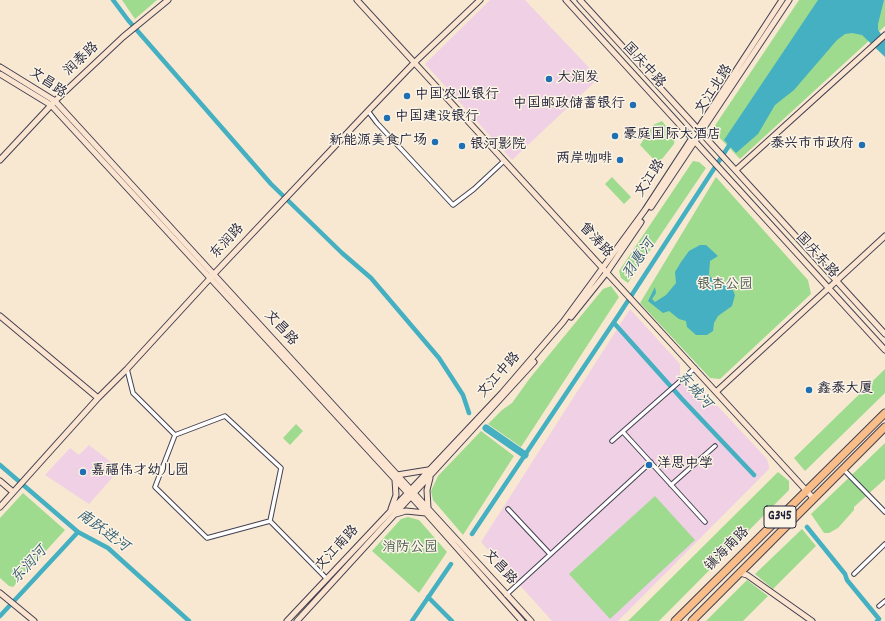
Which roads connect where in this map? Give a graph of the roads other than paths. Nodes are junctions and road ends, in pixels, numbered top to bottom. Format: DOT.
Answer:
graph roads {
  1 [pos="168,0"];
  2 [pos="357,0"];
  3 [pos="480,0"];
  4 [pos="566,0"];
  5 [pos="580,0"];
  6 [pos="782,0"];
  7 [pos="789,0"];
  8 [pos="884,36"];
  9 [pos="414,63"];
  10 [pos="0,67"];
  11 [pos="0,74"];
  12 [pos="55,101"];
  13 [pos="51,106"];
  14 [pos="368,111"];
  15 [pos="699,130"];
  16 [pos="694,140"];
  17 [pos="702,148"];
  18 [pos="0,160"];
  19 [pos="504,161"];
  20 [pos="736,170"];
  21 [pos="885,236"];
  22 [pos="605,270"];
  23 [pos="212,276"];
  24 [pos="837,280"];
  25 [pos="829,288"];
  26 [pos="0,316"];
  27 [pos="885,334"];
  28 [pos="885,350"];
  29 [pos="694,368"];
  30 [pos="127,369"];
  31 [pos="716,392"];
  32 [pos="98,398"];
  33 [pos="885,413"];
  34 [pos="885,427"];
  35 [pos="623,432"];
  36 [pos="175,435"];
  37 [pos="612,441"];
  38 [pos="715,446"];
  39 [pos="651,462"];
  40 [pos="844,470"];
  41 [pos="430,473"];
  42 [pos="396,478"];
  43 [pos="0,481"];
  44 [pos="671,485"];
  45 [pos="413,490"];
  46 [pos="806,490"];
  47 [pos="12,494"];
  48 [pos="409,496"];
  49 [pos="814,499"];
  50 [pos="0,507"];
  51 [pos="508,509"];
  52 [pos="427,511"];
  53 [pos="390,512"];
  54 [pos="885,512"];
  55 [pos="395,514"];
  56 [pos="270,521"];
  57 [pos="705,522"];
  58 [pos="885,544"];
  59 [pos="550,554"];
  60 [pos="740,573"];
  61 [pos="854,574"];
  62 [pos="327,579"];
  63 [pos="0,593"];
  64 [pos="506,594"];
  65 [pos="502,599"];
  66 [pos="885,601"];
  67 [pos="880,606"];
  68 [pos="34,621"];
  69 [pos="287,621"];
  70 [pos="297,621"];
  71 [pos="522,621"];
  72 [pos="531,621"];
  73 [pos="675,621"];
  74 [pos="692,621"];
  75 [pos="812,621"];
  1 -- 12 [label="main road, 润泰路"];
  2 -- 9 [label="main road, 曾涛路"];
  3 -- 9 [label="main road, 东润路"];
  4 -- 16 [label="main road, 国庆中路"];
  5 -- 15 [label="main road, 国庆东路"];
  6 -- 15 [label="main road, 文江路"];
  7 -- 15 [label="main road, 文江北路"];
  8 -- 20 [label="main road"];
  9 -- 14 [label="main road, 东润路"];
  9 -- 19 [label="main road, 曾涛路"];
  10 -- 12 [label="main road, 文昌路"];
  11 -- 13 [label="main road, 文昌路"];
  12 -- 13 [label="main road, 润泰路"];
  12 -- 23 [label="main road, 文昌路"];
  13 -- 18 [label="main road, 润泰路"];
  13 -- 23 [label="main road, 文昌路"];
  14 -- 19 [label="street"];
  14 -- 23 [label="main road, 东润路"];
  15 -- 16 [label="main road, 文江路"];
  15 -- 20 [label="main road, 国庆东路"];
  16 -- 17 [label="main road, 国庆中路"];
  16 -- 22 [label="main road, 文江路"];
  17 -- 25 [label="main road, 国庆东路"];
  19 -- 22 [label="main road, 曾涛路"];
  20 -- 24 [label="main road, 国庆东路"];
  21 -- 24 [label="main road"];
  22 -- 29 [label="main road, 曾涛路"];
  22 -- 41 [label="main road, 文江中路"];
  23 -- 30 [label="main road, 东润路"];
  23 -- 42 [label="main road, 文昌路"];
  24 -- 25 [label="main road"];
  24 -- 27 [label="main road, 国庆东路"];
  25 -- 28 [label="main road, 国庆东路"];
  25 -- 31 [label="main road"];
  26 -- 32 [label="main road"];
  29 -- 31 [label="main road, 曾涛路"];
  29 -- 35 [label="street"];
  30 -- 32 [label="main road, 东润路"];
  30 -- 36 [label="street"];
  31 -- 46 [label="main road, 曾涛路"];
  32 -- 47 [label="main road, 东润路"];
  33 -- 46 [label="highway, 镇海南路 / G345"];
  34 -- 40 [label="highway, 镇海南路 / G345"];
  35 -- 37 [label="street"];
  35 -- 39 [label="street"];
  36 -- 56 [label="street"];
  36 -- 56 [label="street"];
  38 -- 44 [label="street"];
  39 -- 44 [label="street"];
  39 -- 59 [label="street"];
  40 -- 49 [label="highway, 镇海南路 / G345"];
  40 -- 54 [label="street"];
  41 -- 42 [label="main road"];
  41 -- 45 [label="main road, 文江中路"];
  41 -- 52 [label="main road"];
  42 -- 45 [label="main road, 文昌路"];
  42 -- 48 [label="main road, 文昌路"];
  42 -- 53 [label="main road"];
  43 -- 47 [label="main road"];
  44 -- 57 [label="street"];
  45 -- 48 [label="main road, 文江中路"];
  45 -- 52 [label="main road, 文昌路"];
  46 -- 49 [label="main road, 曾涛路"];
  46 -- 73 [label="highway, 镇海南路 / G345"];
  47 -- 50 [label="main road, 东润路"];
  48 -- 52 [label="main road, 文昌路"];
  48 -- 53 [label="main road, 文江南路"];
  48 -- 55 [label="main road, 文江南路"];
  49 -- 60 [label="highway, 镇海南路 / G345"];
  51 -- 59 [label="street"];
  52 -- 55 [label="main road"];
  52 -- 64 [label="main road, 文昌路"];
  52 -- 65 [label="main road, 文昌路"];
  53 -- 62 [label="main road, 文江南路"];
  55 -- 70 [label="main road, 文江南路"];
  56 -- 62 [label="street"];
  58 -- 61 [label="street"];
  59 -- 64 [label="street"];
  60 -- 74 [label="highway, 镇海南路 / G345"];
  60 -- 75 [label="main road"];
  62 -- 69 [label="main road, 文江南路"];
  63 -- 68 [label="main road"];
  64 -- 65 [label="street"];
  64 -- 72 [label="main road, 文昌路"];
  65 -- 71 [label="main road, 文昌路"];
  66 -- 67 [label="street"];
}
